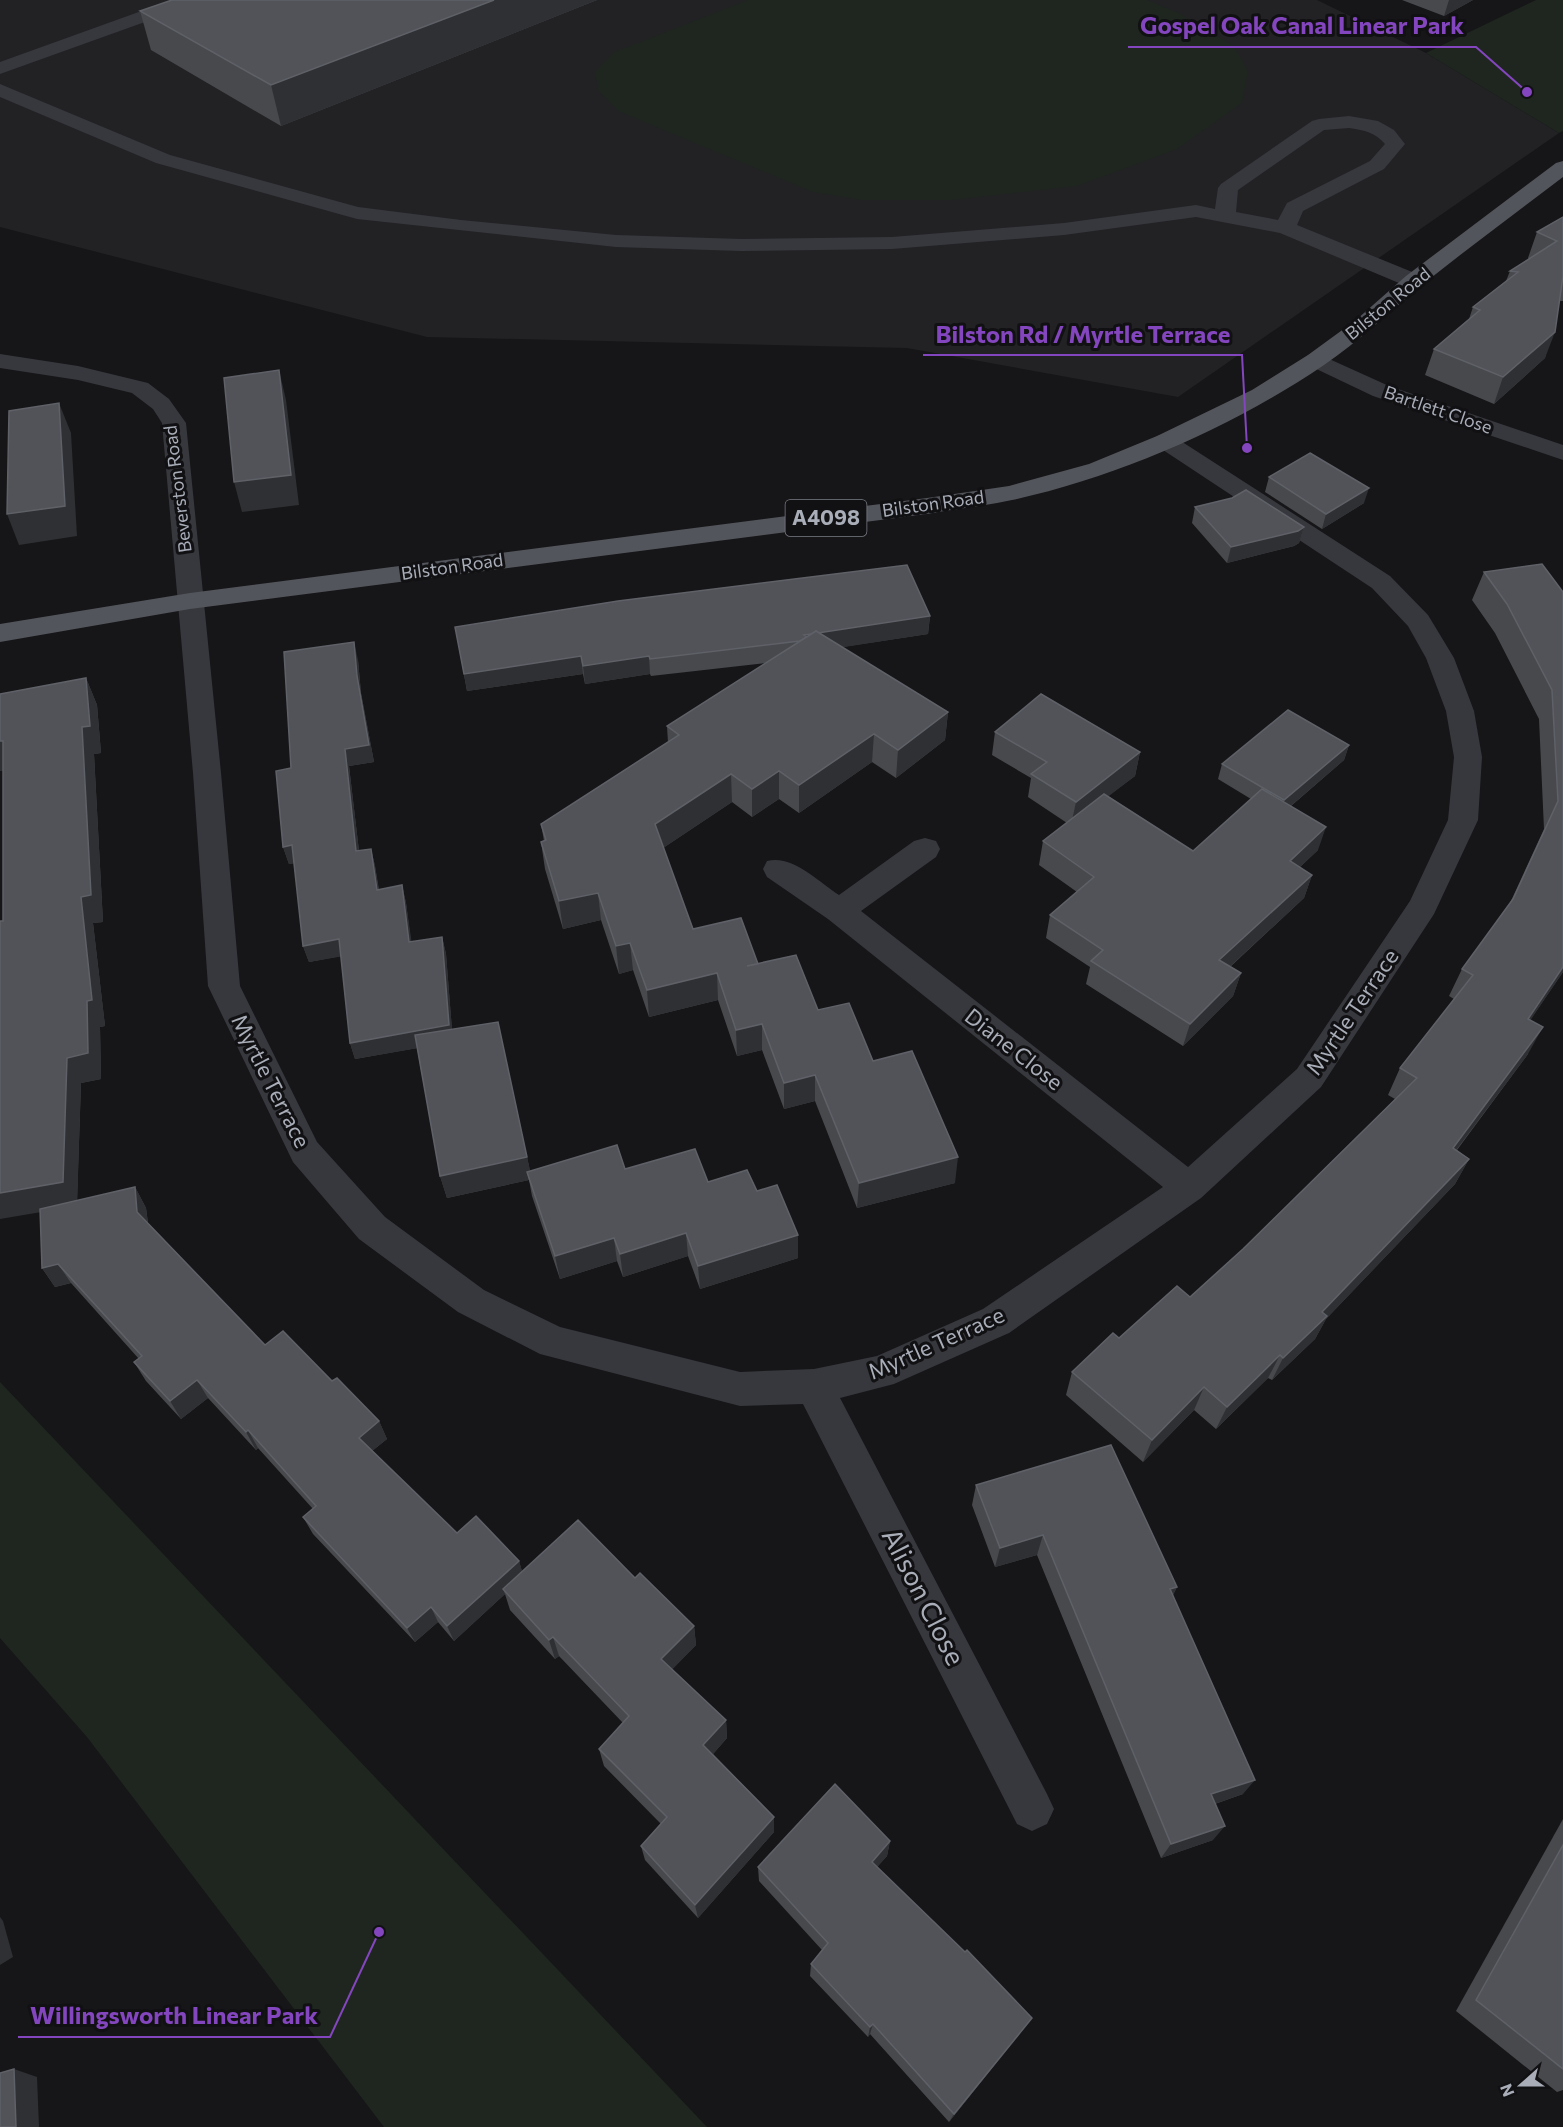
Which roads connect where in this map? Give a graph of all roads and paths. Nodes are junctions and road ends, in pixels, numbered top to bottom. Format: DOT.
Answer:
graph roads {
  1 [pos="189,0"];
  2 [pos="0,68"];
  3 [pos="0,90"];
  4 [pos="1563,167"];
  5 [pos="1225,216"];
  6 [pos="1285,228"];
  7 [pos="1414,281"];
  8 [pos="1316,360"];
  9 [pos="0,361"];
  10 [pos="1165,441"];
  11 [pos="1563,453"];
  12 [pos="190,602"];
  13 [pos="0,633"];
  14 [pos="925,849"];
  15 [pos="778,869"];
  16 [pos="839,911"];
  17 [pos="1190,1188"];
  18 [pos="814,1386"];
  19 [pos="1032,1809"];
  1 -- 2 [label="street"];
  3 -- 5 [label="street"];
  4 -- 7 [label="main road, Bilston Road / A4098"];
  5 -- 6 [label="street"];
  5 -- 6 [label="street"];
  6 -- 7 [label="street"];
  7 -- 8 [label="main road, Bilston Road / A4098"];
  8 -- 10 [label="main road, Bilston Road / A4098"];
  8 -- 11 [label="street, Bartlett Close"];
  9 -- 12 [label="street, Beverston Road"];
  10 -- 12 [label="main road, Bilston Road / A4098"];
  10 -- 17 [label="street, Myrtle Terrace"];
  12 -- 13 [label="main road, Bilston Road / A4098"];
  12 -- 18 [label="street, Myrtle Terrace"];
  14 -- 16 [label="street"];
  15 -- 16 [label="street, Diane Close"];
  16 -- 17 [label="street, Diane Close"];
  17 -- 18 [label="street, Myrtle Terrace"];
  18 -- 19 [label="street, Alison Close"];
}
